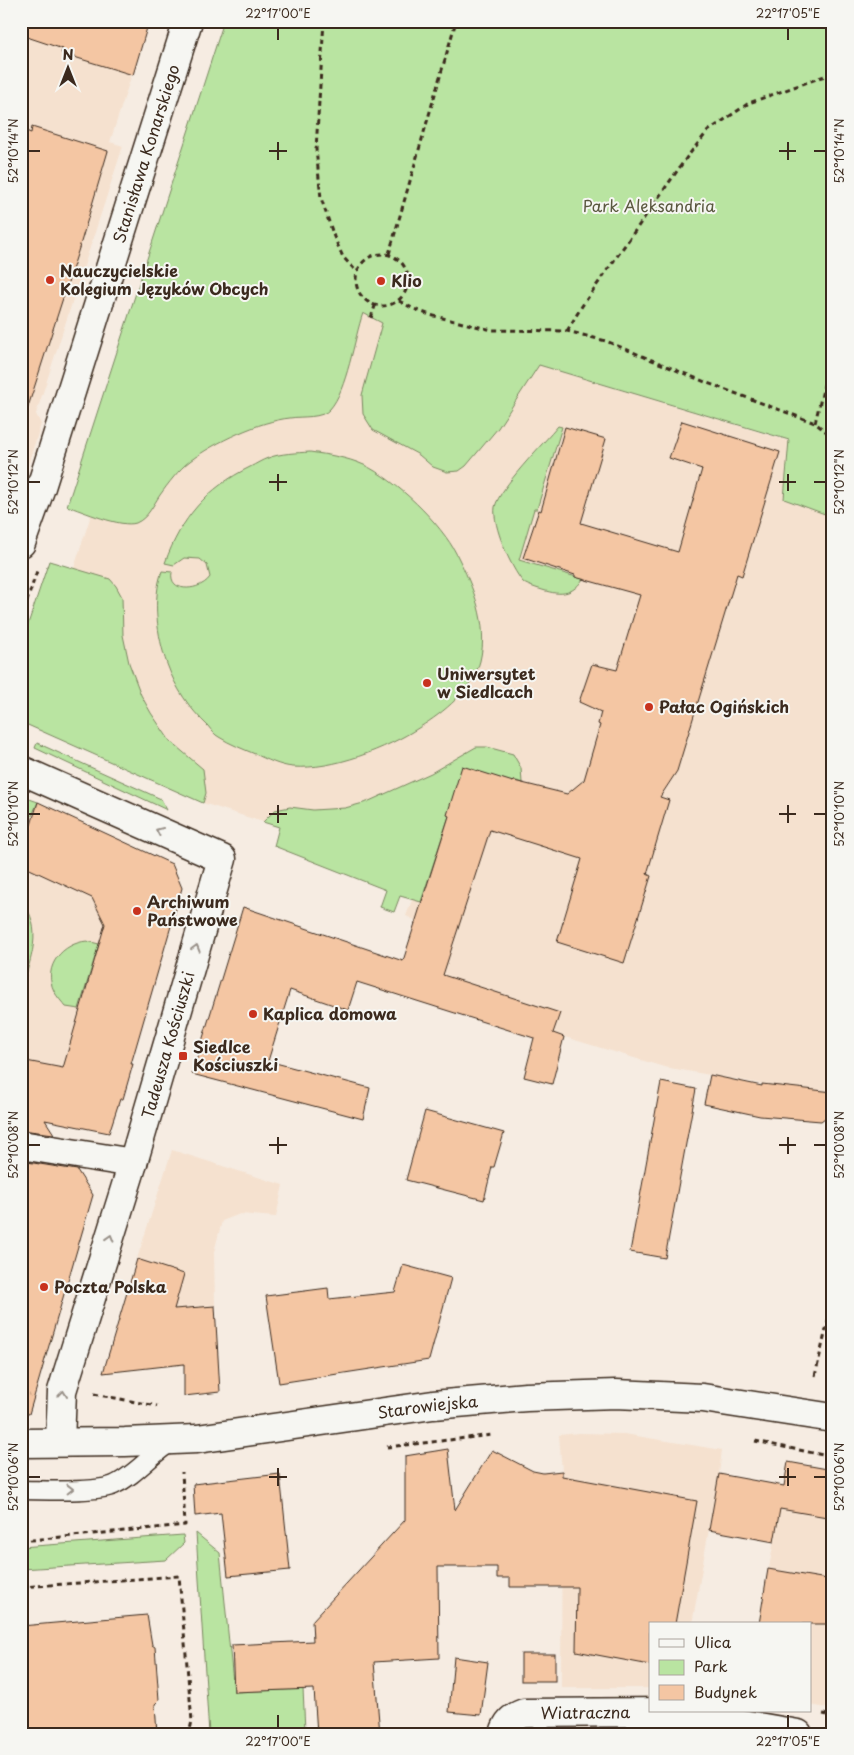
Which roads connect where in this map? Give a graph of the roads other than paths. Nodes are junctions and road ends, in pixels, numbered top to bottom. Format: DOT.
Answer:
graph roads {
  1 [pos="188,21"];
  2 [pos="24,527"];
  3 [pos="21,770"];
  4 [pos="21,1145"];
  5 [pos="133,1163"];
  6 [pos="833,1418"];
  7 [pos="173,1440"];
  8 [pos="60,1442"];
  9 [pos="21,1443"];
  10 [pos="21,1490"];
  11 [pos="504,1734"];
  12 [pos="798,1734"];
  1 -- 2 [label="street, Stanisława Konarskiego"];
  5 -- 3 [label="street, Tadeusza Kościuszki, one-way"];
  4 -- 5 [label="street"];
  8 -- 5 [label="street, Tadeusza Kościuszki, one-way"];
  6 -- 7 [label="street, Starowiejska"];
  7 -- 8 [label="street, Starowiejska"];
  10 -- 7 [label="lane, one-way"];
  8 -- 9 [label="street, Starowiejska"];
  11 -- 12 [label="street, Wiatraczna"];
}
